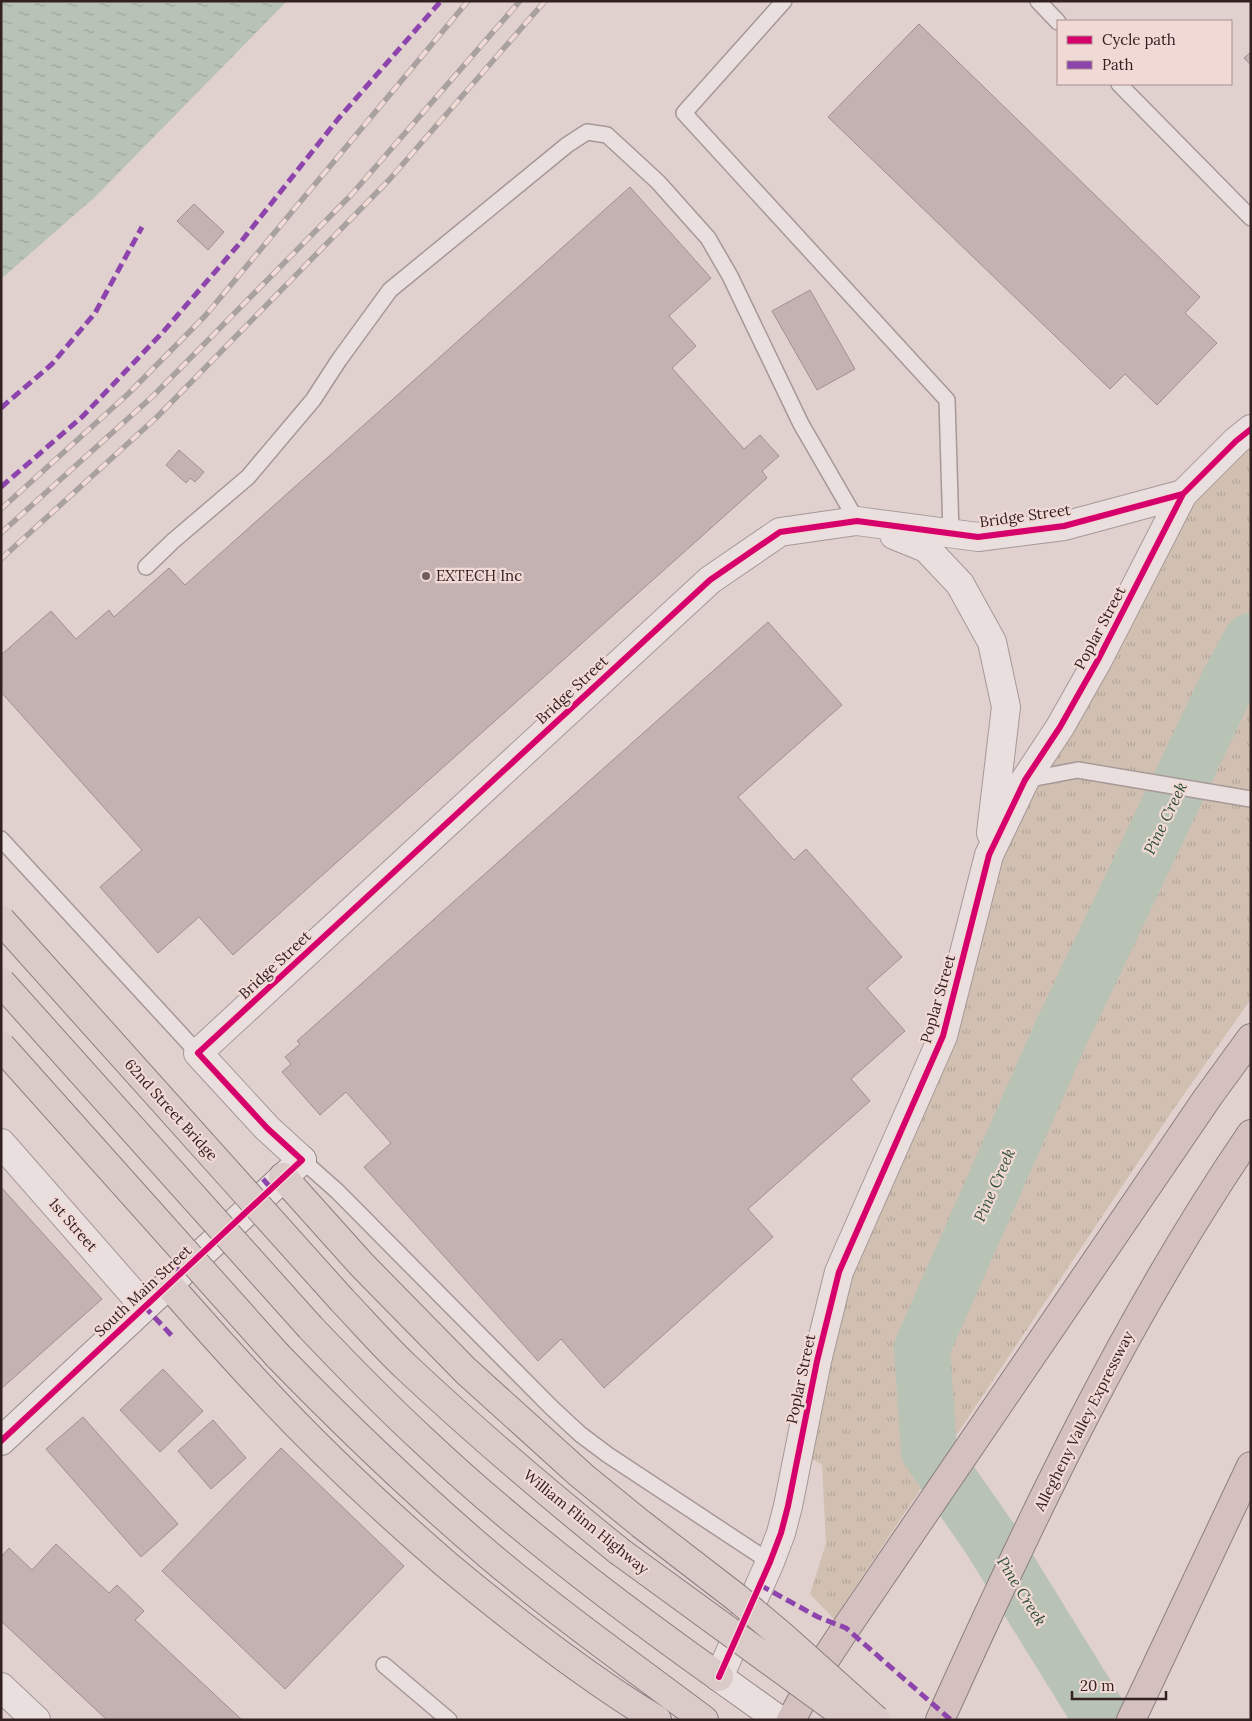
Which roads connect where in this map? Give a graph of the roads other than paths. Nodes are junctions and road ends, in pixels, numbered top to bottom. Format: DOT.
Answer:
graph roads {
  1 [pos="784,1"];
  2 [pos="1038,1"];
  3 [pos="1057,21"];
  4 [pos="1120,85"];
  5 [pos="1251,218"];
  6 [pos="1251,429"];
  7 [pos="1183,494"];
  8 [pos="857,521"];
  9 [pos="951,533"];
  10 [pos="146,567"];
  11 [pos="1025,780"];
  12 [pos="1244,798"];
  13 [pos="1,839"];
  14 [pos="989,855"];
  15 [pos="1,920"];
  16 [pos="1,982"];
  17 [pos="1251,1038"];
  18 [pos="1,1046"];
  19 [pos="198,1053"];
  20 [pos="1251,1134"];
  21 [pos="1,1143"];
  22 [pos="293,1168"];
  23 [pos="168,1284"];
  24 [pos="342,1300"];
  25 [pos="144,1306"];
  26 [pos="1,1440"];
  27 [pos="1251,1466"];
  28 [pos="770,1562"];
  29 [pos="384,1665"];
  30 [pos="719,1677"];
  31 [pos="1,1687"];
  32 [pos="36,1720"];
  33 [pos="449,1720"];
  34 [pos="657,1720"];
  35 [pos="704,1720"];
  36 [pos="779,1720"];
  37 [pos="791,1720"];
  38 [pos="852,1720"];
  39 [pos="876,1720"];
  40 [pos="940,1720"];
  41 [pos="1131,1720"];
  1 -- 9 [label="lane"];
  2 -- 3 [label="lane"];
  4 -- 5 [label="lane"];
  6 -- 7 [label="street, Poplar Street"];
  7 -- 9 [label="street, Bridge Street"];
  7 -- 11 [label="street, Poplar Street"];
  8 -- 9 [label="street, Bridge Street"];
  8 -- 10 [label="lane"];
  8 -- 14 [label="street"];
  8 -- 19 [label="street, Bridge Street"];
  11 -- 12 [label="lane"];
  11 -- 14 [label="street, Poplar Street"];
  13 -- 19 [label="lane"];
  14 -- 28 [label="street, Poplar Street"];
  15 -- 24 [label="highway, 62nd Street Bridge, bridge"];
  16 -- 30 [label="highway, bridge"];
  17 -- 37 [label="highway"];
  18 -- 35 [label="highway, bridge"];
  19 -- 22 [label="street"];
  20 -- 40 [label="highway, Allegheny Valley Expressway"];
  21 -- 25 [label="street, 1st Street"];
  22 -- 23 [label="street, South Main Street"];
  22 -- 28 [label="lane"];
  22 -- 39 [label="highway, bridge"];
  23 -- 25 [label="street, South Main Street"];
  23 -- 34 [label="highway"];
  24 -- 38 [label="highway, William Flinn Highway, bridge"];
  25 -- 26 [label="street, South Main Street"];
  27 -- 41 [label="highway"];
  28 -- 30 [label="street, Poplar Street"];
  29 -- 33 [label="lane"];
  30 -- 36 [label="street"];
  31 -- 32 [label="street"];
}
